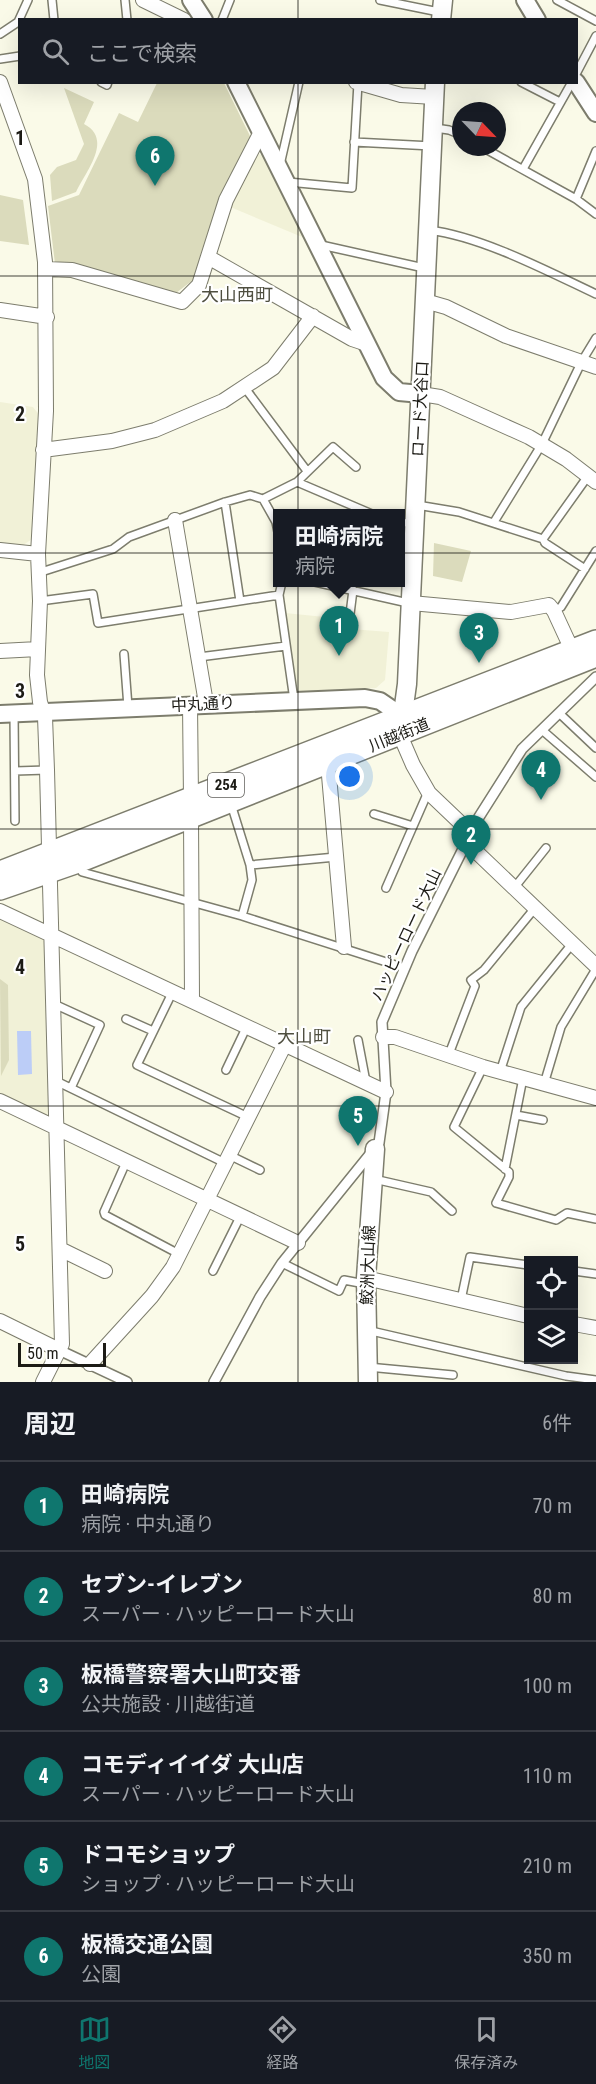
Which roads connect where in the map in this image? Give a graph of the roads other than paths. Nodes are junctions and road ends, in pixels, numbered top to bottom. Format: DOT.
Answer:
graph roads {
  1 [pos="28,0"];
  2 [pos="52,0"];
  3 [pos="125,0"];
  4 [pos="143,0"];
  5 [pos="191,0"];
  6 [pos="230,0"];
  7 [pos="381,0"];
  8 [pos="525,0"];
  9 [pos="557,0"];
  10 [pos="442,11"];
  11 [pos="20,18"];
  12 [pos="54,18"];
  13 [pos="127,18"];
  14 [pos="180,18"];
  15 [pos="203,18"];
  16 [pos="223,18"];
  17 [pos="536,18"];
  18 [pos="596,21"];
  19 [pos="18,22"];
  20 [pos="0,34"];
  21 [pos="596,36"];
  22 [pos="18,56"];
  23 [pos="0,59"];
  24 [pos="578,70"];
  25 [pos="0,82"];
  26 [pos="238,84"];
  27 [pos="299,84"];
  28 [pos="357,84"];
  29 [pos="361,84"];
  30 [pos="525,84"];
  31 [pos="571,84"];
  32 [pos="577,84"];
  33 [pos="435,90"];
  34 [pos="560,102"];
  35 [pos="4,103"];
  36 [pos="596,113"];
  37 [pos="452,131"];
  38 [pos="261,132"];
  39 [pos="432,137"];
  40 [pos="354,142"];
  41 [pos="596,152"];
  42 [pos="499,156"];
  43 [pos="523,169"];
  44 [pos="283,175"];
  45 [pos="576,199"];
  46 [pos="596,214"];
  47 [pos="429,230"];
  48 [pos="317,245"];
  49 [pos="208,257"];
  50 [pos="46,269"];
  51 [pos="427,269"];
  52 [pos="596,294"];
  53 [pos="425,301"];
  54 [pos="0,310"];
  55 [pos="313,316"];
  56 [pos="47,317"];
  57 [pos="596,338"];
  58 [pos="367,344"];
  59 [pos="582,361"];
  60 [pos="596,367"];
  61 [pos="245,388"];
  62 [pos="421,394"];
  63 [pos="542,444"];
  64 [pos="43,450"];
  65 [pos="356,467"];
  66 [pos="307,471"];
  67 [pos="593,475"];
  68 [pos="297,482"];
  69 [pos="263,499"];
  70 [pos="225,502"];
  71 [pos="415,505"];
  72 [pos="362,509"];
  73 [pos="273,517"];
  74 [pos="175,520"];
  75 [pos="494,522"];
  76 [pos="407,523"];
  77 [pos="543,539"];
  78 [pos="0,550"];
  79 [pos="596,551"];
  80 [pos="38,554"];
  81 [pos="585,569"];
  82 [pos="38,573"];
  83 [pos="281,587"];
  84 [pos="339,587"];
  85 [pos="353,590"];
  86 [pos="279,595"];
  87 [pos="40,601"];
  88 [pos="240,602"];
  89 [pos="411,603"];
  90 [pos="191,610"];
  91 [pos="555,611"];
  92 [pos="350,614"];
  93 [pos="286,646"];
  94 [pos="38,649"];
  95 [pos="0,651"];
  96 [pos="124,654"];
  97 [pos="591,655"];
  98 [pos="199,657"];
  99 [pos="294,700"];
  100 [pos="198,704"];
  101 [pos="128,707"];
  102 [pos="43,712"];
  103 [pos="7,713"];
  104 [pos="559,713"];
  105 [pos="401,725"];
  106 [pos="542,730"];
  107 [pos="596,748"];
  108 [pos="328,764"];
  109 [pos="47,770"];
  110 [pos="15,771"];
  111 [pos="596,777"];
  112 [pos="428,791"];
  113 [pos="230,802"];
  114 [pos="191,808"];
  115 [pos="374,814"];
  116 [pos="15,821"];
  117 [pos="413,826"];
  118 [pos="468,837"];
  119 [pos="546,848"];
  120 [pos="336,856"];
  121 [pos="49,862"];
  122 [pos="78,862"];
  123 [pos="250,866"];
  124 [pos="0,872"];
  125 [pos="386,888"];
  126 [pos="514,888"];
  127 [pos="0,889"];
  128 [pos="192,903"];
  129 [pos="535,908"];
  130 [pos="0,911"];
  131 [pos="242,916"];
  132 [pos="52,935"];
  133 [pos="572,944"];
  134 [pos="344,947"];
  135 [pos="595,965"];
  136 [pos="405,968"];
  137 [pos="173,991"];
  138 [pos="192,1000"];
  139 [pos="54,1004"];
  140 [pos="126,1019"];
  141 [pos="247,1026"];
  142 [pos="153,1031"];
  143 [pos="383,1037"];
  144 [pos="358,1040"];
  145 [pos="285,1044"];
  146 [pos="449,1054"];
  147 [pos="483,1067"];
  148 [pos="226,1070"];
  149 [pos="500,1072"];
  150 [pos="523,1078"];
  151 [pos="56,1081"];
  152 [pos="366,1083"];
  153 [pos="544,1084"];
  154 [pos="71,1088"];
  155 [pos="386,1092"];
  156 [pos="596,1098"];
  157 [pos="0,1101"];
  158 [pos="516,1115"];
  159 [pos="248,1117"];
  160 [pos="543,1120"];
  161 [pos="57,1128"];
  162 [pos="375,1149"];
  163 [pos="227,1159"];
  164 [pos="126,1160"];
  165 [pos="506,1169"];
  166 [pos="260,1170"];
  167 [pos="371,1179"];
  168 [pos="207,1198"];
  169 [pos="452,1211"];
  170 [pos="241,1215"];
  171 [pos="596,1219"];
  172 [pos="298,1243"];
  173 [pos="60,1249"];
  174 [pos="179,1254"];
  175 [pos="282,1263"];
  176 [pos="524,1264"];
  177 [pos="105,1271"];
  178 [pos="213,1271"];
  179 [pos="578,1272"];
  180 [pos="596,1274"];
  181 [pos="366,1281"];
  182 [pos="461,1300"];
  183 [pos="524,1315"];
  184 [pos="0,1321"];
  185 [pos="578,1325"];
  186 [pos="596,1328"];
  187 [pos="366,1330"];
  188 [pos="59,1350"];
  189 [pos="90,1364"];
  190 [pos="367,1375"];
  191 [pos="453,1375"];
  192 [pos="596,1380"];
  193 [pos="43,1382"];
  194 [pos="127,1382"];
  195 [pos="214,1382"];
  1 -- 11 [label="lane"];
  2 -- 12 [label="lane"];
  3 -- 13 [label="lane"];
  4 -- 14 [label="street"];
  5 -- 15 [label="street"];
  6 -- 16 [label="lane"];
  7 -- 10 [label="lane"];
  8 -- 17 [label="street"];
  9 -- 18 [label="lane"];
  19 -- 20 [label="lane"];
  21 -- 24 [label="lane"];
  22 -- 23 [label="lane"];
  25 -- 35 [label="street"];
  26 -- 38 [label="street"];
  27 -- 44 [label="lane"];
  28 -- 40 [label="lane"];
  29 -- 33 [label="street"];
  30 -- 34 [label="lane"];
  31 -- 34 [label="lane"];
  32 -- 36 [label="street"];
  33 -- 39 [label="main road, ロード大谷口"];
  34 -- 43 [label="lane"];
  35 -- 50 [label="street"];
  37 -- 39 [label="lane"];
  38 -- 44 [label="street"];
  38 -- 49 [label="street"];
  39 -- 40 [label="lane"];
  39 -- 47 [label="main road, ロード大谷口"];
  40 -- 44 [label="lane"];
  41 -- 45 [label="lane"];
  42 -- 43 [label="lane"];
  43 -- 45 [label="lane"];
  44 -- 48 [label="street"];
  45 -- 46 [label="lane"];
  47 -- 51 [label="main road, ロード大谷口"];
  47 -- 52 [label="lane"];
  48 -- 51 [label="lane"];
  48 -- 58 [label="street"];
  49 -- 50 [label="street"];
  49 -- 55 [label="street"];
  50 -- 56 [label="street"];
  51 -- 53 [label="main road, ロード大谷口"];
  53 -- 59 [label="street"];
  53 -- 62 [label="main road, ロード大谷口"];
  54 -- 56 [label="street"];
  55 -- 58 [label="street"];
  55 -- 61 [label="street"];
  56 -- 64 [label="street"];
  57 -- 59 [label="lane"];
  58 -- 62 [label="street"];
  59 -- 60 [label="street"];
  59 -- 63 [label="lane"];
  61 -- 64 [label="street"];
  61 -- 66 [label="lane"];
  62 -- 63 [label="street"];
  62 -- 71 [label="main road, ロード大谷口"];
  63 -- 67 [label="street"];
  63 -- 75 [label="lane"];
  64 -- 80 [label="street"];
  65 -- 66 [label="lane"];
  66 -- 68 [label="lane"];
  67 -- 77 [label="lane"];
  68 -- 69 [label="lane"];
  68 -- 72 [label="lane"];
  69 -- 70 [label="lane"];
  69 -- 73 [label="lane"];
  70 -- 74 [label="lane"];
  70 -- 88 [label="lane"];
  71 -- 75 [label="lane"];
  71 -- 76 [label="main road, ロード大谷口"];
  74 -- 82 [label="lane"];
  74 -- 90 [label="street"];
  75 -- 77 [label="lane"];
  76 -- 89 [label="main road, ロード大谷口"];
  77 -- 81 [label="lane"];
  78 -- 80 [label="street"];
  79 -- 81 [label="lane"];
  80 -- 82 [label="street"];
  81 -- 91 [label="lane"];
  82 -- 87 [label="street"];
  83 -- 86 [label="lane"];
  84 -- 85 [label="lane"];
  85 -- 89 [label="lane"];
  85 -- 92 [label="lane"];
  86 -- 88 [label="lane"];
  86 -- 93 [label="lane"];
  87 -- 90 [label="lane"];
  87 -- 94 [label="street"];
  88 -- 90 [label="lane"];
  89 -- 91 [label="street"];
  89 -- 105 [label="main road, ロード大谷口"];
  90 -- 98 [label="street"];
  91 -- 97 [label="street"];
  93 -- 98 [label="lane"];
  93 -- 99 [label="lane"];
  94 -- 95 [label="street"];
  94 -- 102 [label="street"];
  96 -- 101 [label="lane"];
  97 -- 104 [label="street, ハッピーロード大山"];
  97 -- 105 [label="highway, 川越街道 / 254"];
  98 -- 100 [label="street"];
  99 -- 100 [label="street, 中丸通り"];
  99 -- 105 [label="street, 中丸通り"];
  100 -- 101 [label="street, 中丸通り"];
  100 -- 114 [label="street"];
  101 -- 102 [label="street, 中丸通り"];
  102 -- 103 [label="street, 中丸通り"];
  102 -- 109 [label="street"];
  103 -- 110 [label="lane"];
  104 -- 106 [label="street, ハッピーロード大山"];
  104 -- 107 [label="lane"];
  105 -- 108 [label="highway, 川越街道 / 254"];
  105 -- 112 [label="street"];
  105 -- 114 [label="highway, 川越街道 / 254"];
  106 -- 111 [label="lane"];
  106 -- 118 [label="street, ハッピーロード大山"];
  108 -- 113 [label="highway, 川越街道 / 254"];
  108 -- 120 [label="street"];
  109 -- 110 [label="lane"];
  109 -- 121 [label="street"];
  110 -- 116 [label="lane"];
  112 -- 117 [label="lane"];
  112 -- 118 [label="street"];
  113 -- 114 [label="highway, 川越街道 / 254"];
  113 -- 123 [label="lane"];
  114 -- 121 [label="highway, 川越街道 / 254"];
  114 -- 122 [label="highway, 川越街道 / 254"];
  114 -- 128 [label="street"];
  115 -- 117 [label="lane"];
  117 -- 125 [label="lane"];
  118 -- 126 [label="street"];
  118 -- 136 [label="street, ハッピーロード大山"];
  119 -- 126 [label="lane"];
  120 -- 123 [label="lane"];
  120 -- 134 [label="street"];
  121 -- 122 [label="highway, 川越街道 / 254"];
  121 -- 124 [label="highway, 川越街道 / 254"];
  121 -- 127 [label="highway, 川越街道 / 254"];
  121 -- 132 [label="street"];
  122 -- 128 [label="lane"];
  123 -- 131 [label="lane"];
  126 -- 129 [label="street"];
  128 -- 131 [label="lane"];
  128 -- 138 [label="street"];
  129 -- 133 [label="street"];
  129 -- 146 [label="lane"];
  130 -- 132 [label="street"];
  131 -- 134 [label="lane"];
  132 -- 137 [label="street"];
  132 -- 139 [label="street"];
  133 -- 135 [label="street"];
  133 -- 149 [label="lane"];
  134 -- 136 [label="lane"];
  135 -- 153 [label="lane"];
  136 -- 143 [label="street, ハッピーロード大山"];
  137 -- 138 [label="street"];
  137 -- 142 [label="lane"];
  138 -- 141 [label="street"];
  139 -- 151 [label="street"];
  139 -- 154 [label="lane"];
  140 -- 142 [label="lane"];
  141 -- 145 [label="street"];
  141 -- 148 [label="lane"];
  142 -- 159 [label="lane"];
  143 -- 146 [label="street"];
  143 -- 155 [label="street, ハッピーロード大山"];
  144 -- 152 [label="lane"];
  145 -- 152 [label="street"];
  145 -- 159 [label="street"];
  146 -- 147 [label="street"];
  147 -- 149 [label="street"];
  147 -- 165 [label="lane"];
  149 -- 150 [label="street"];
  150 -- 153 [label="street"];
  150 -- 158 [label="lane"];
  151 -- 154 [label="lane"];
  151 -- 161 [label="street"];
  152 -- 155 [label="street"];
  153 -- 156 [label="street"];
  154 -- 163 [label="lane"];
  155 -- 162 [label="street, ハッピーロード大山"];
  157 -- 161 [label="street"];
  158 -- 160 [label="lane"];
  158 -- 165 [label="lane"];
  159 -- 163 [label="street"];
  161 -- 164 [label="street"];
  161 -- 173 [label="street"];
  162 -- 167 [label="main road, 鮫洲大山線"];
  162 -- 172 [label="street, ハッピーロード大山"];
  163 -- 166 [label="lane"];
  163 -- 168 [label="street"];
  164 -- 168 [label="street"];
  164 -- 174 [label="lane"];
  165 -- 171 [label="lane"];
  167 -- 169 [label="lane"];
  167 -- 181 [label="main road, 鮫洲大山線"];
  168 -- 170 [label="street"];
  168 -- 174 [label="street"];
  170 -- 172 [label="street"];
  170 -- 178 [label="lane"];
  172 -- 175 [label="street, ハッピーロード大山"];
  173 -- 177 [label="street"];
  173 -- 188 [label="street"];
  174 -- 189 [label="street"];
  175 -- 181 [label="lane"];
  175 -- 195 [label="street, ハッピーロード大山"];
  176 -- 182 [label="lane"];
  179 -- 180 [label="lane"];
  181 -- 182 [label="street"];
  181 -- 187 [label="main road, 鮫洲大山線"];
  182 -- 183 [label="street"];
  184 -- 188 [label="street"];
  185 -- 186 [label="street"];
  187 -- 190 [label="main road, 鮫洲大山線"];
  187 -- 192 [label="lane"];
  188 -- 189 [label="street"];
  188 -- 193 [label="street"];
  189 -- 194 [label="street"];
  190 -- 191 [label="lane"];
}
